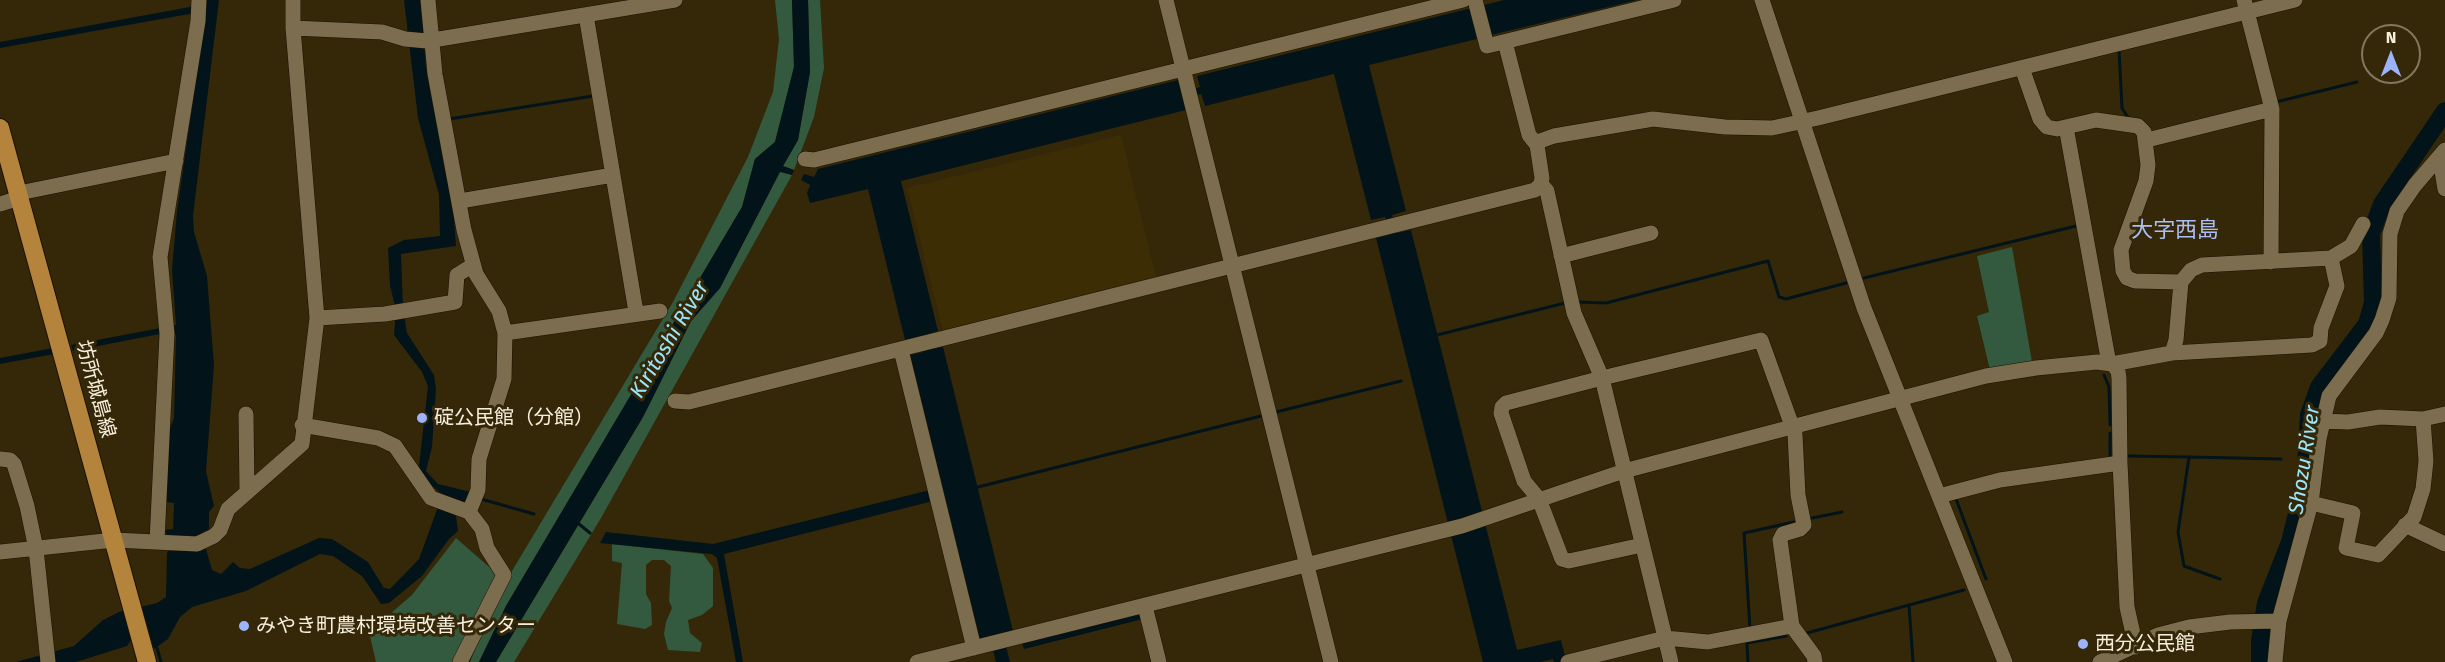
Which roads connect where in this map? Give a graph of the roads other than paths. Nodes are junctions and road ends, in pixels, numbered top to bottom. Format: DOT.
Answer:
graph roads {
  1 [pos="293,0"];
  2 [pos="428,0"];
  3 [pos="675,0"];
  4 [pos="1166,0"];
  5 [pos="1463,0"];
  6 [pos="1674,0"];
  7 [pos="1762,0"];
  8 [pos="2295,0"];
  9 [pos="199,6"];
  10 [pos="2245,6"];
  11 [pos="586,15"];
  12 [pos="1479,15"];
  13 [pos="293,28"];
  14 [pos="430,40"];
  15 [pos="1505,42"];
  16 [pos="2022,68"];
  17 [pos="1185,69"];
  18 [pos="2272,109"];
  19 [pos="1802,121"];
  20 [pos="2066,127"];
  21 [pos="0,128"];
  22 [pos="2147,140"];
  23 [pos="1537,145"];
  24 [pos="2442,155"];
  25 [pos="806,159"];
  26 [pos="176,161"];
  27 [pos="613,175"];
  28 [pos="1541,184"];
  29 [pos="2445,189"];
  30 [pos="20,198"];
  31 [pos="460,201"];
  32 [pos="0,204"];
  33 [pos="2363,224"];
  34 [pos="1650,233"];
  35 [pos="1561,256"];
  36 [pos="2331,258"];
  37 [pos="2271,262"];
  38 [pos="472,265"];
  39 [pos="1231,265"];
  40 [pos="2181,282"];
  41 [pos="660,310"];
  42 [pos="636,312"];
  43 [pos="317,318"];
  44 [pos="505,333"];
  45 [pos="901,350"];
  46 [pos="2172,353"];
  47 [pos="2112,364"];
  48 [pos="1602,378"];
  49 [pos="1900,398"];
  50 [pos="675,401"];
  51 [pos="246,414"];
  52 [pos="2445,414"];
  53 [pos="2423,419"];
  54 [pos="2322,421"];
  55 [pos="302,425"];
  56 [pos="1793,426"];
  57 [pos="0,459"];
  58 [pos="2120,463"];
  59 [pos="1624,471"];
  60 [pos="247,492"];
  61 [pos="1939,496"];
  62 [pos="1539,499"];
  63 [pos="2310,503"];
  64 [pos="469,512"];
  65 [pos="2405,525"];
  66 [pos="114,540"];
  67 [pos="157,541"];
  68 [pos="2445,544"];
  69 [pos="1642,545"];
  70 [pos="36,549"];
  71 [pos="0,552"];
  72 [pos="1306,565"];
  73 [pos="1145,606"];
  74 [pos="2276,621"];
  75 [pos="1792,626"];
  76 [pos="1665,638"];
  77 [pos="974,648"];
  78 [pos="2129,654"];
  79 [pos="145,655"];
  80 [pos="47,656"];
  81 [pos="460,662"];
  82 [pos="917,662"];
  83 [pos="1159,662"];
  84 [pos="1330,662"];
  85 [pos="1568,662"];
  86 [pos="1671,662"];
  87 [pos="1815,662"];
  88 [pos="2005,662"];
  89 [pos="2100,662"];
  90 [pos="2275,662"];
  1 -- 13 [label="street"];
  2 -- 14 [label="street"];
  3 -- 11 [label="street"];
  4 -- 17 [label="street"];
  5 -- 17 [label="street"];
  6 -- 15 [label="street"];
  7 -- 19 [label="street"];
  8 -- 10 [label="street"];
  9 -- 26 [label="street"];
  10 -- 16 [label="street"];
  10 -- 18 [label="street"];
  11 -- 14 [label="street"];
  11 -- 27 [label="street"];
  12 -- 15 [label="street"];
  13 -- 14 [label="street"];
  13 -- 43 [label="street"];
  14 -- 31 [label="street"];
  15 -- 23 [label="street"];
  16 -- 19 [label="street"];
  16 -- 20 [label="street"];
  17 -- 25 [label="street"];
  17 -- 39 [label="street"];
  18 -- 22 [label="street"];
  18 -- 37 [label="street"];
  19 -- 23 [label="street"];
  19 -- 49 [label="street"];
  20 -- 22 [label="street"];
  20 -- 47 [label="street"];
  21 -- 30 [label="main road, 坊所城島線"];
  22 -- 40 [label="street"];
  23 -- 28 [label="street"];
  24 -- 29 [label="street"];
  24 -- 54 [label="street"];
  26 -- 30 [label="street"];
  26 -- 67 [label="street"];
  27 -- 31 [label="street"];
  27 -- 42 [label="street"];
  28 -- 35 [label="street"];
  28 -- 39 [label="street"];
  30 -- 32 [label="street"];
  30 -- 66 [label="main road, 坊所城島線"];
  31 -- 38 [label="street"];
  33 -- 36 [label="street"];
  34 -- 35 [label="street"];
  35 -- 48 [label="street"];
  36 -- 37 [label="street"];
  36 -- 46 [label="street"];
  37 -- 40 [label="street"];
  38 -- 43 [label="street"];
  38 -- 44 [label="street"];
  39 -- 45 [label="street"];
  39 -- 72 [label="street"];
  40 -- 46 [label="street"];
  41 -- 42 [label="street"];
  42 -- 44 [label="street"];
  43 -- 55 [label="street"];
  44 -- 64 [label="street"];
  45 -- 50 [label="street"];
  45 -- 77 [label="street"];
  46 -- 47 [label="street"];
  47 -- 49 [label="street"];
  47 -- 58 [label="street"];
  48 -- 56 [label="street"];
  48 -- 59 [label="street"];
  48 -- 62 [label="street"];
  49 -- 56 [label="street"];
  49 -- 61 [label="street"];
  51 -- 60 [label="street"];
  52 -- 53 [label="street"];
  53 -- 54 [label="street"];
  53 -- 65 [label="street"];
  54 -- 63 [label="street"];
  55 -- 60 [label="street"];
  55 -- 64 [label="street"];
  56 -- 59 [label="street"];
  56 -- 75 [label="street"];
  57 -- 70 [label="street"];
  58 -- 61 [label="street"];
  58 -- 78 [label="street"];
  59 -- 62 [label="street"];
  59 -- 69 [label="street"];
  60 -- 67 [label="street"];
  61 -- 88 [label="street"];
  62 -- 69 [label="street"];
  62 -- 72 [label="street"];
  63 -- 65 [label="street"];
  63 -- 74 [label="street"];
  64 -- 81 [label="street"];
  65 -- 68 [label="street"];
  66 -- 67 [label="street"];
  66 -- 70 [label="street"];
  66 -- 79 [label="main road, 坊所城島線"];
  69 -- 76 [label="street"];
  70 -- 71 [label="street"];
  70 -- 80 [label="street"];
  72 -- 73 [label="street"];
  72 -- 84 [label="street"];
  73 -- 77 [label="street"];
  73 -- 83 [label="street"];
  74 -- 78 [label="street"];
  74 -- 90 [label="street"];
  75 -- 76 [label="street"];
  75 -- 87 [label="street"];
  76 -- 85 [label="street"];
  76 -- 86 [label="street"];
  77 -- 82 [label="street"];
  78 -- 89 [label="street"];
}
